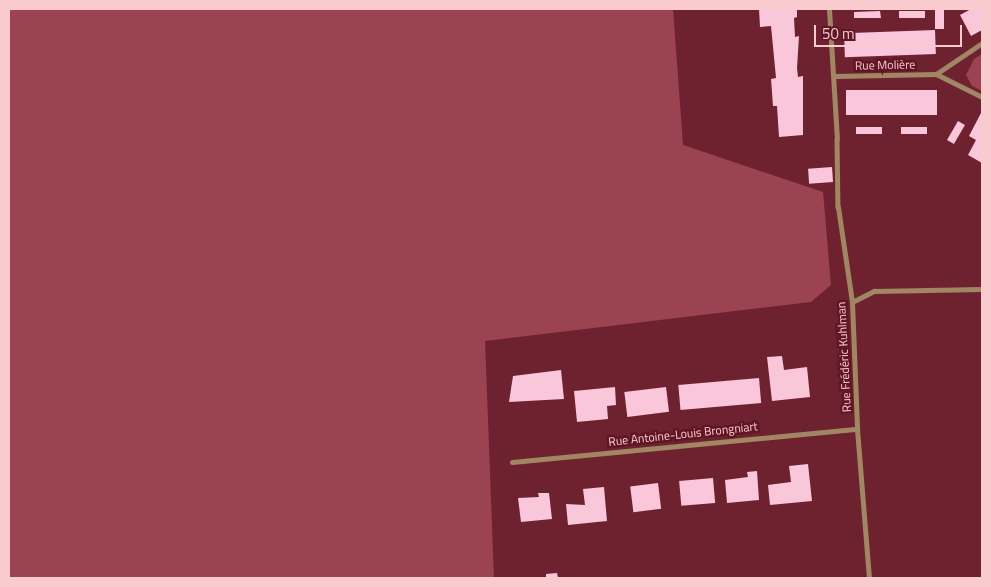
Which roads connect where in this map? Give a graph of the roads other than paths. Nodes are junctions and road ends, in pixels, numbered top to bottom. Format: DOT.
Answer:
graph roads {
  1 [pos="829,9"];
  2 [pos="982,42"];
  3 [pos="936,74"];
  4 [pos="835,76"];
  5 [pos="982,97"];
  6 [pos="836,139"];
  7 [pos="838,207"];
  8 [pos="982,289"];
  9 [pos="852,302"];
  10 [pos="857,429"];
  11 [pos="512,462"];
  12 [pos="869,578"];
  1 -- 4 [label="street, Rue Frédéric Kuhlman"];
  2 -- 3 [label="street"];
  3 -- 4 [label="street, Rue Molière"];
  3 -- 5 [label="street, Rue Molière"];
  4 -- 6 [label="street, Rue Frédéric Kuhlman"];
  6 -- 7 [label="street, Rue Frédéric Kuhlman"];
  7 -- 9 [label="street, Rue Frédéric Kuhlman"];
  8 -- 9 [label="street"];
  9 -- 10 [label="street, Rue Frédéric Kuhlman"];
  10 -- 11 [label="street, Rue Antoine-Louis Brongniart"];
  10 -- 12 [label="street, Rue Frédéric Kuhlman"];
}
